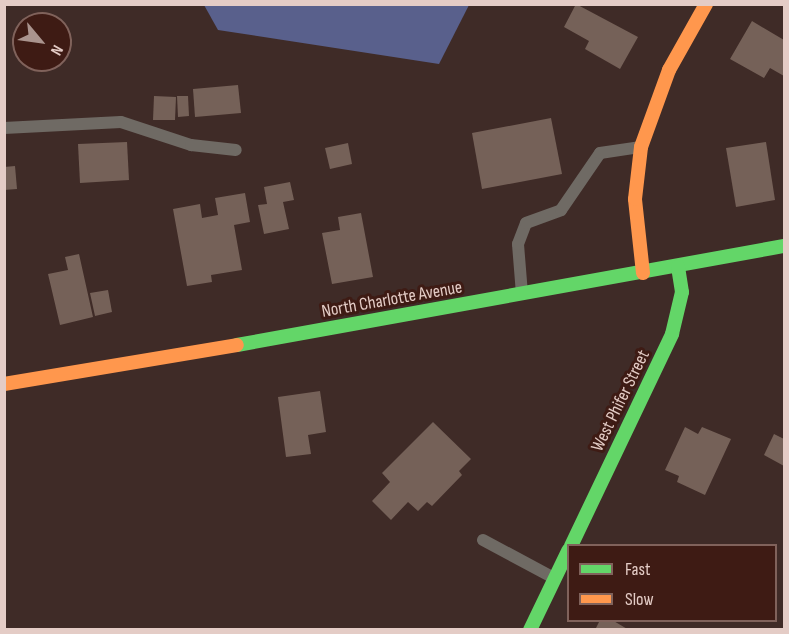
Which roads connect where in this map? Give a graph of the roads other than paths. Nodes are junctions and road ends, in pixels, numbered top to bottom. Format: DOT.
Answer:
graph roads {
  1 [pos="706,4"];
  2 [pos="4,128"];
  3 [pos="641,147"];
  4 [pos="236,150"];
  5 [pos="784,246"];
  6 [pos="678,266"];
  7 [pos="643,273"];
  8 [pos="522,295"];
  9 [pos="4,384"];
  10 [pos="483,540"];
  11 [pos="572,544"];
  12 [pos="567,553"];
  13 [pos="555,579"];
  14 [pos="530,630"];
  1 -- 3 [label="main road"];
  2 -- 4 [label="lane"];
  3 -- 7 [label="main road"];
  3 -- 8 [label="lane"];
  5 -- 6 [label="main road, North Charlotte Avenue"];
  6 -- 7 [label="main road, North Charlotte Avenue"];
  6 -- 11 [label="main road, West Phifer Street"];
  7 -- 8 [label="main road, North Charlotte Avenue"];
  8 -- 9 [label="main road, North Charlotte Avenue"];
  10 -- 13 [label="lane"];
  12 -- 13 [label="main road"];
  13 -- 14 [label="main road"];
}
